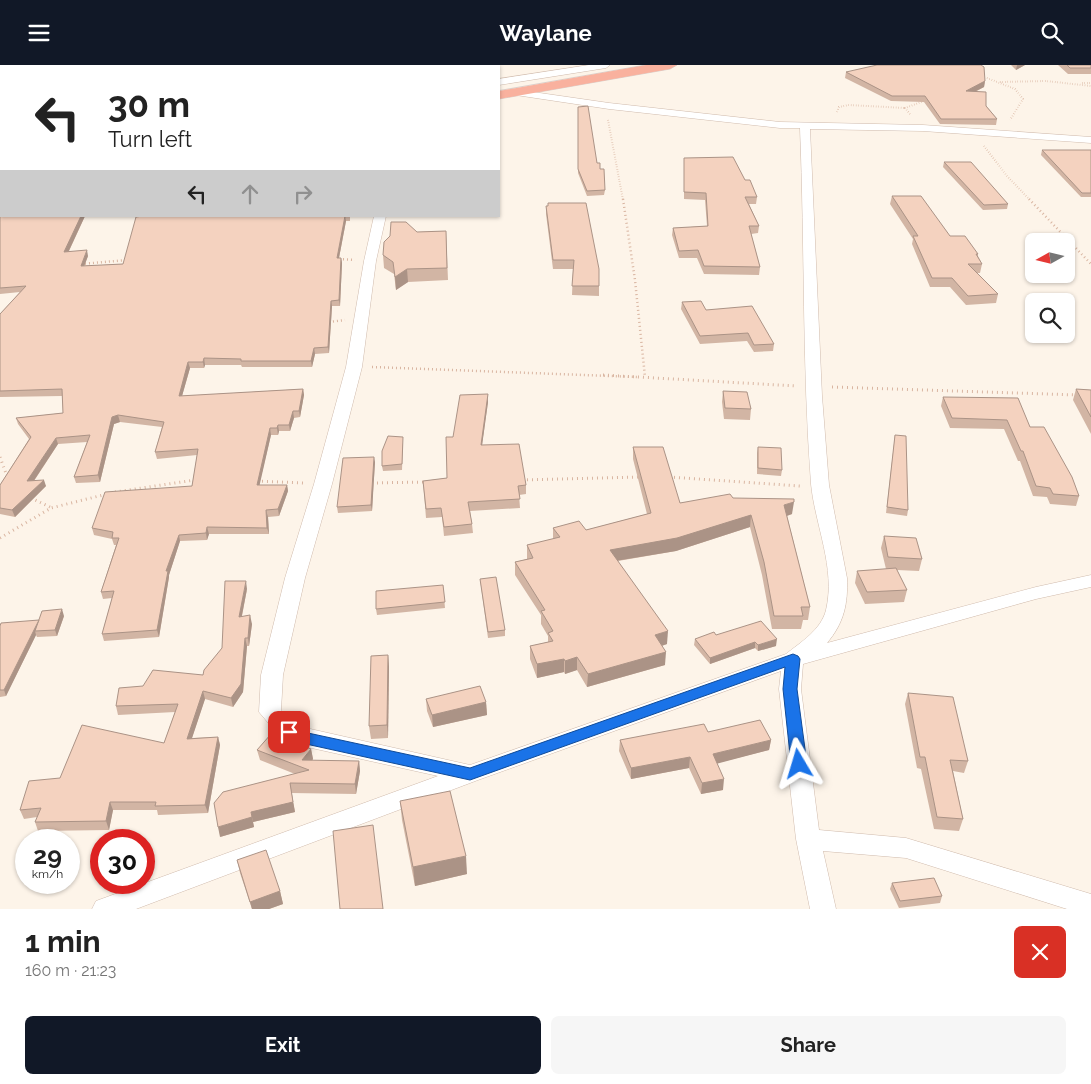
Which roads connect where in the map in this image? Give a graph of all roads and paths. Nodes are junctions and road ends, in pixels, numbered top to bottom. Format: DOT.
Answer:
graph roads {
  1 [pos="606,65"];
  2 [pos="670,65"];
  3 [pos="987,78"];
  4 [pos="500,82"];
  5 [pos="996,83"];
  6 [pos="1074,83"];
  7 [pos="1091,83"];
  8 [pos="1091,86"];
  9 [pos="506,94"];
  10 [pos="930,99"];
  11 [pos="609,106"];
  12 [pos="905,108"];
  13 [pos="834,125"];
  14 [pos="804,127"];
  15 [pos="923,128"];
  16 [pos="972,132"];
  17 [pos="1091,140"];
  18 [pos="380,217"];
  19 [pos="333,259"];
  20 [pos="130,260"];
  21 [pos="370,261"];
  22 [pos="76,264"];
  23 [pos="1091,264"];
  24 [pos="360,319"];
  25 [pos="324,322"];
  26 [pos="354,367"];
  27 [pos="645,377"];
  28 [pos="816,387"];
  29 [pos="1081,395"];
  30 [pos="0,457"];
  31 [pos="644,477"];
  32 [pos="663,477"];
  33 [pos="8,480"];
  34 [pos="203,480"];
  35 [pos="248,481"];
  36 [pos="512,481"];
  37 [pos="433,482"];
  38 [pos="363,483"];
  39 [pos="323,484"];
  40 [pos="820,487"];
  41 [pos="28,497"];
  42 [pos="51,508"];
  43 [pos="0,538"];
  44 [pos="1091,581"];
  45 [pos="793,659"];
  46 [pos="470,774"];
  47 [pos="808,839"];
  48 [pos="1091,905"];
  49 [pos="105,909"];
  50 [pos="823,909"];
  1 -- 4 [label="street"];
  2 -- 9 [label="highway"];
  3 -- 5 [label="path"];
  5 -- 6 [label="path"];
  5 -- 16 [label="path"];
  6 -- 7 [label="path"];
  6 -- 8 [label="path"];
  9 -- 11 [label="street"];
  10 -- 12 [label="path"];
  11 -- 14 [label="street"];
  11 -- 27 [label="path"];
  12 -- 13 [label="path"];
  12 -- 15 [label="path"];
  13 -- 14 [label="street"];
  13 -- 15 [label="street"];
  14 -- 28 [label="street"];
  15 -- 16 [label="street"];
  16 -- 17 [label="street"];
  16 -- 23 [label="path"];
  18 -- 21 [label="street"];
  19 -- 21 [label="path"];
  20 -- 22 [label="path"];
  21 -- 24 [label="street"];
  24 -- 25 [label="path"];
  24 -- 26 [label="street"];
  26 -- 27 [label="path"];
  26 -- 39 [label="street"];
  27 -- 28 [label="path"];
  28 -- 29 [label="path"];
  28 -- 40 [label="street"];
  30 -- 33 [label="path"];
  31 -- 36 [label="path"];
  32 -- 40 [label="path"];
  34 -- 42 [label="path"];
  35 -- 39 [label="path"];
  37 -- 38 [label="path"];
  39 -- 46 [label="street"];
  40 -- 45 [label="street"];
  41 -- 42 [label="path"];
  42 -- 43 [label="path"];
  44 -- 45 [label="street"];
  45 -- 46 [label="street"];
  45 -- 47 [label="street"];
  46 -- 49 [label="street"];
  47 -- 48 [label="street"];
  47 -- 50 [label="street"];
}
